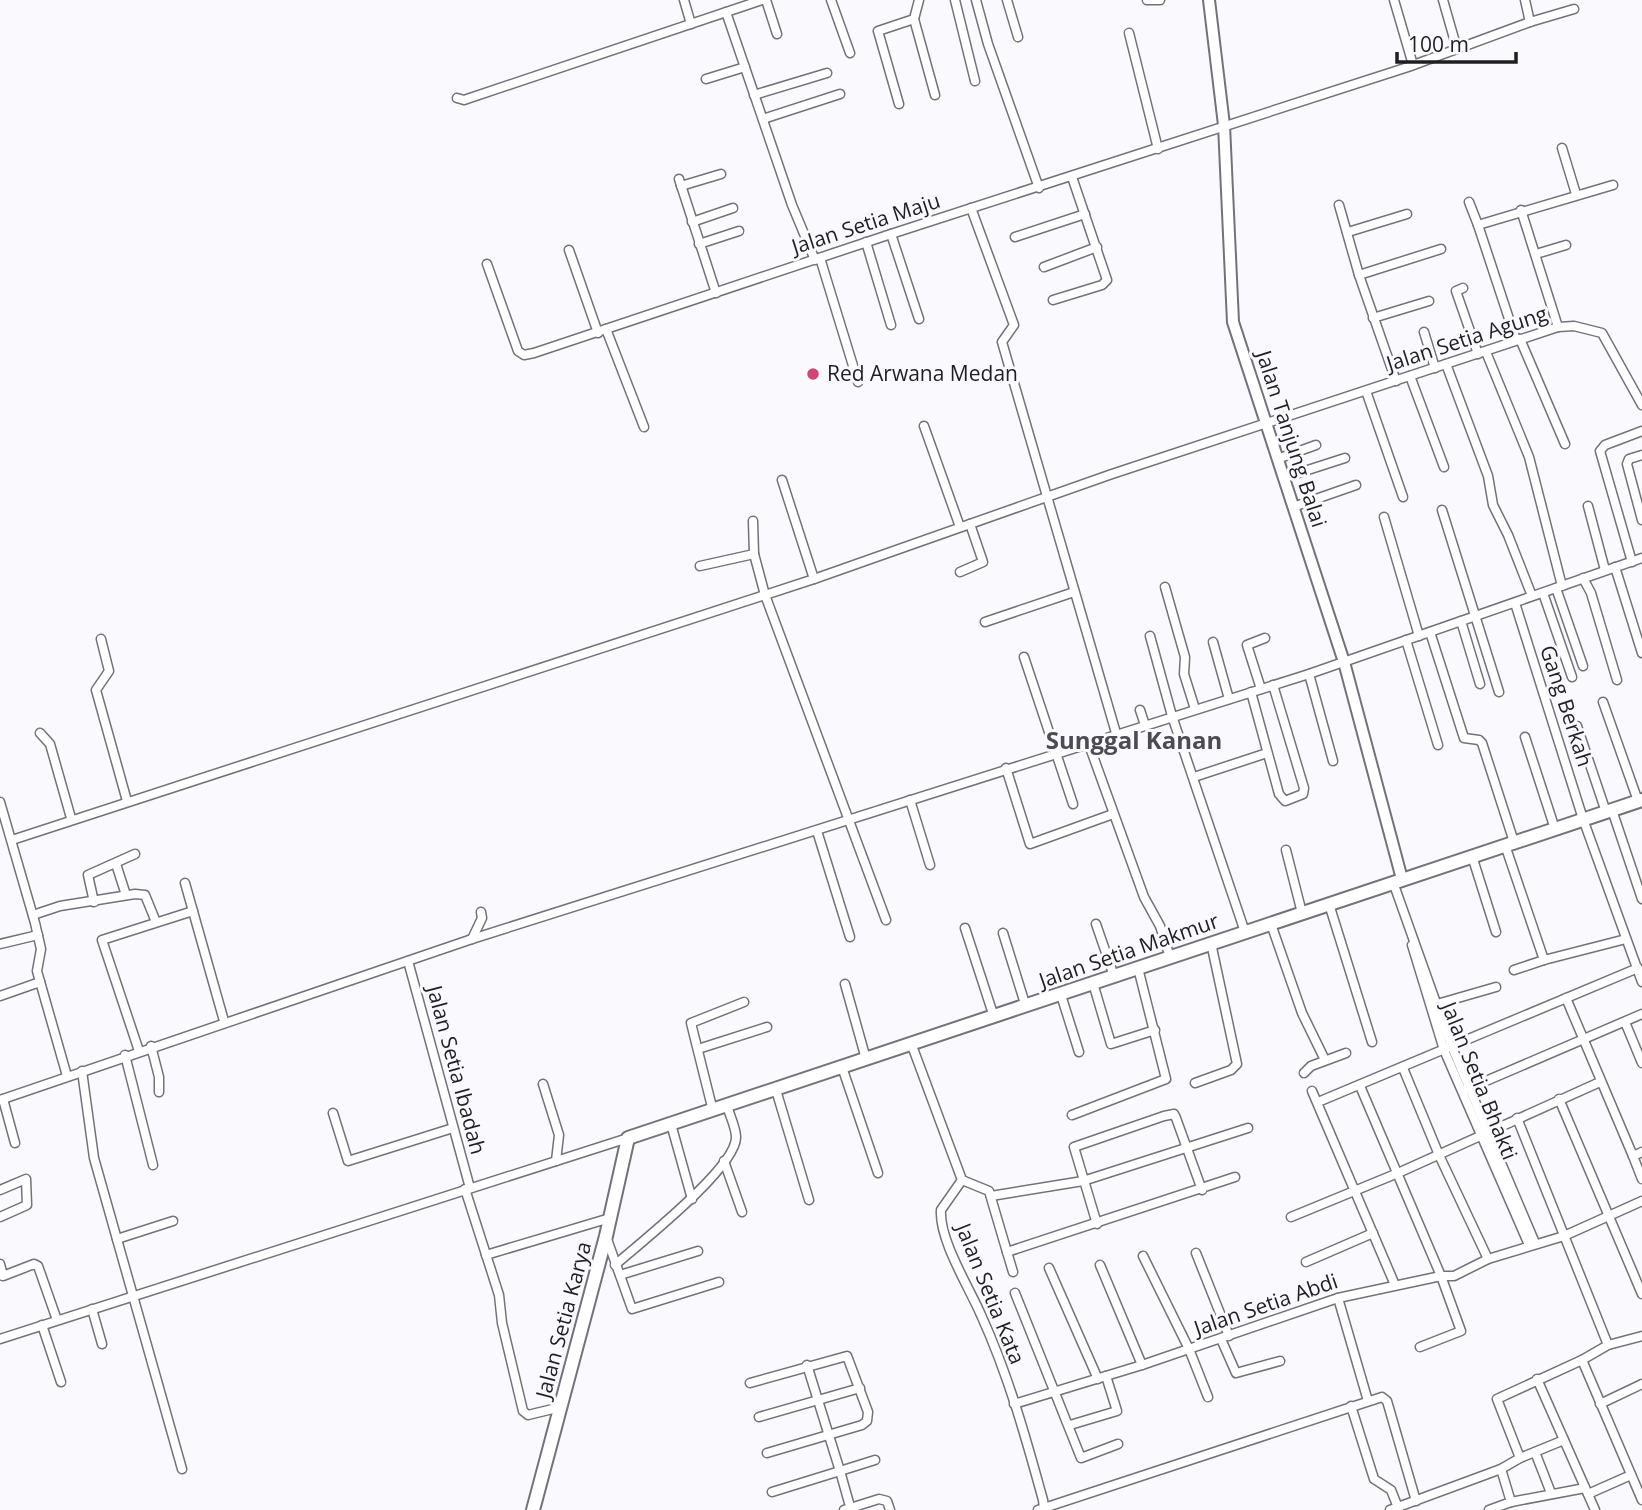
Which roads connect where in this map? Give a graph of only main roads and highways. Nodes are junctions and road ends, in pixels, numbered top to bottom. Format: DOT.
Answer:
graph roads {
  1 [pos="1640,801"];
  2 [pos="628,1138"];
  3 [pos="533,1510"];
  1 -- 2 [label="main road, Jalan Setia Makmur"];
  2 -- 3 [label="main road, Jalan Setia Karya"];
}
